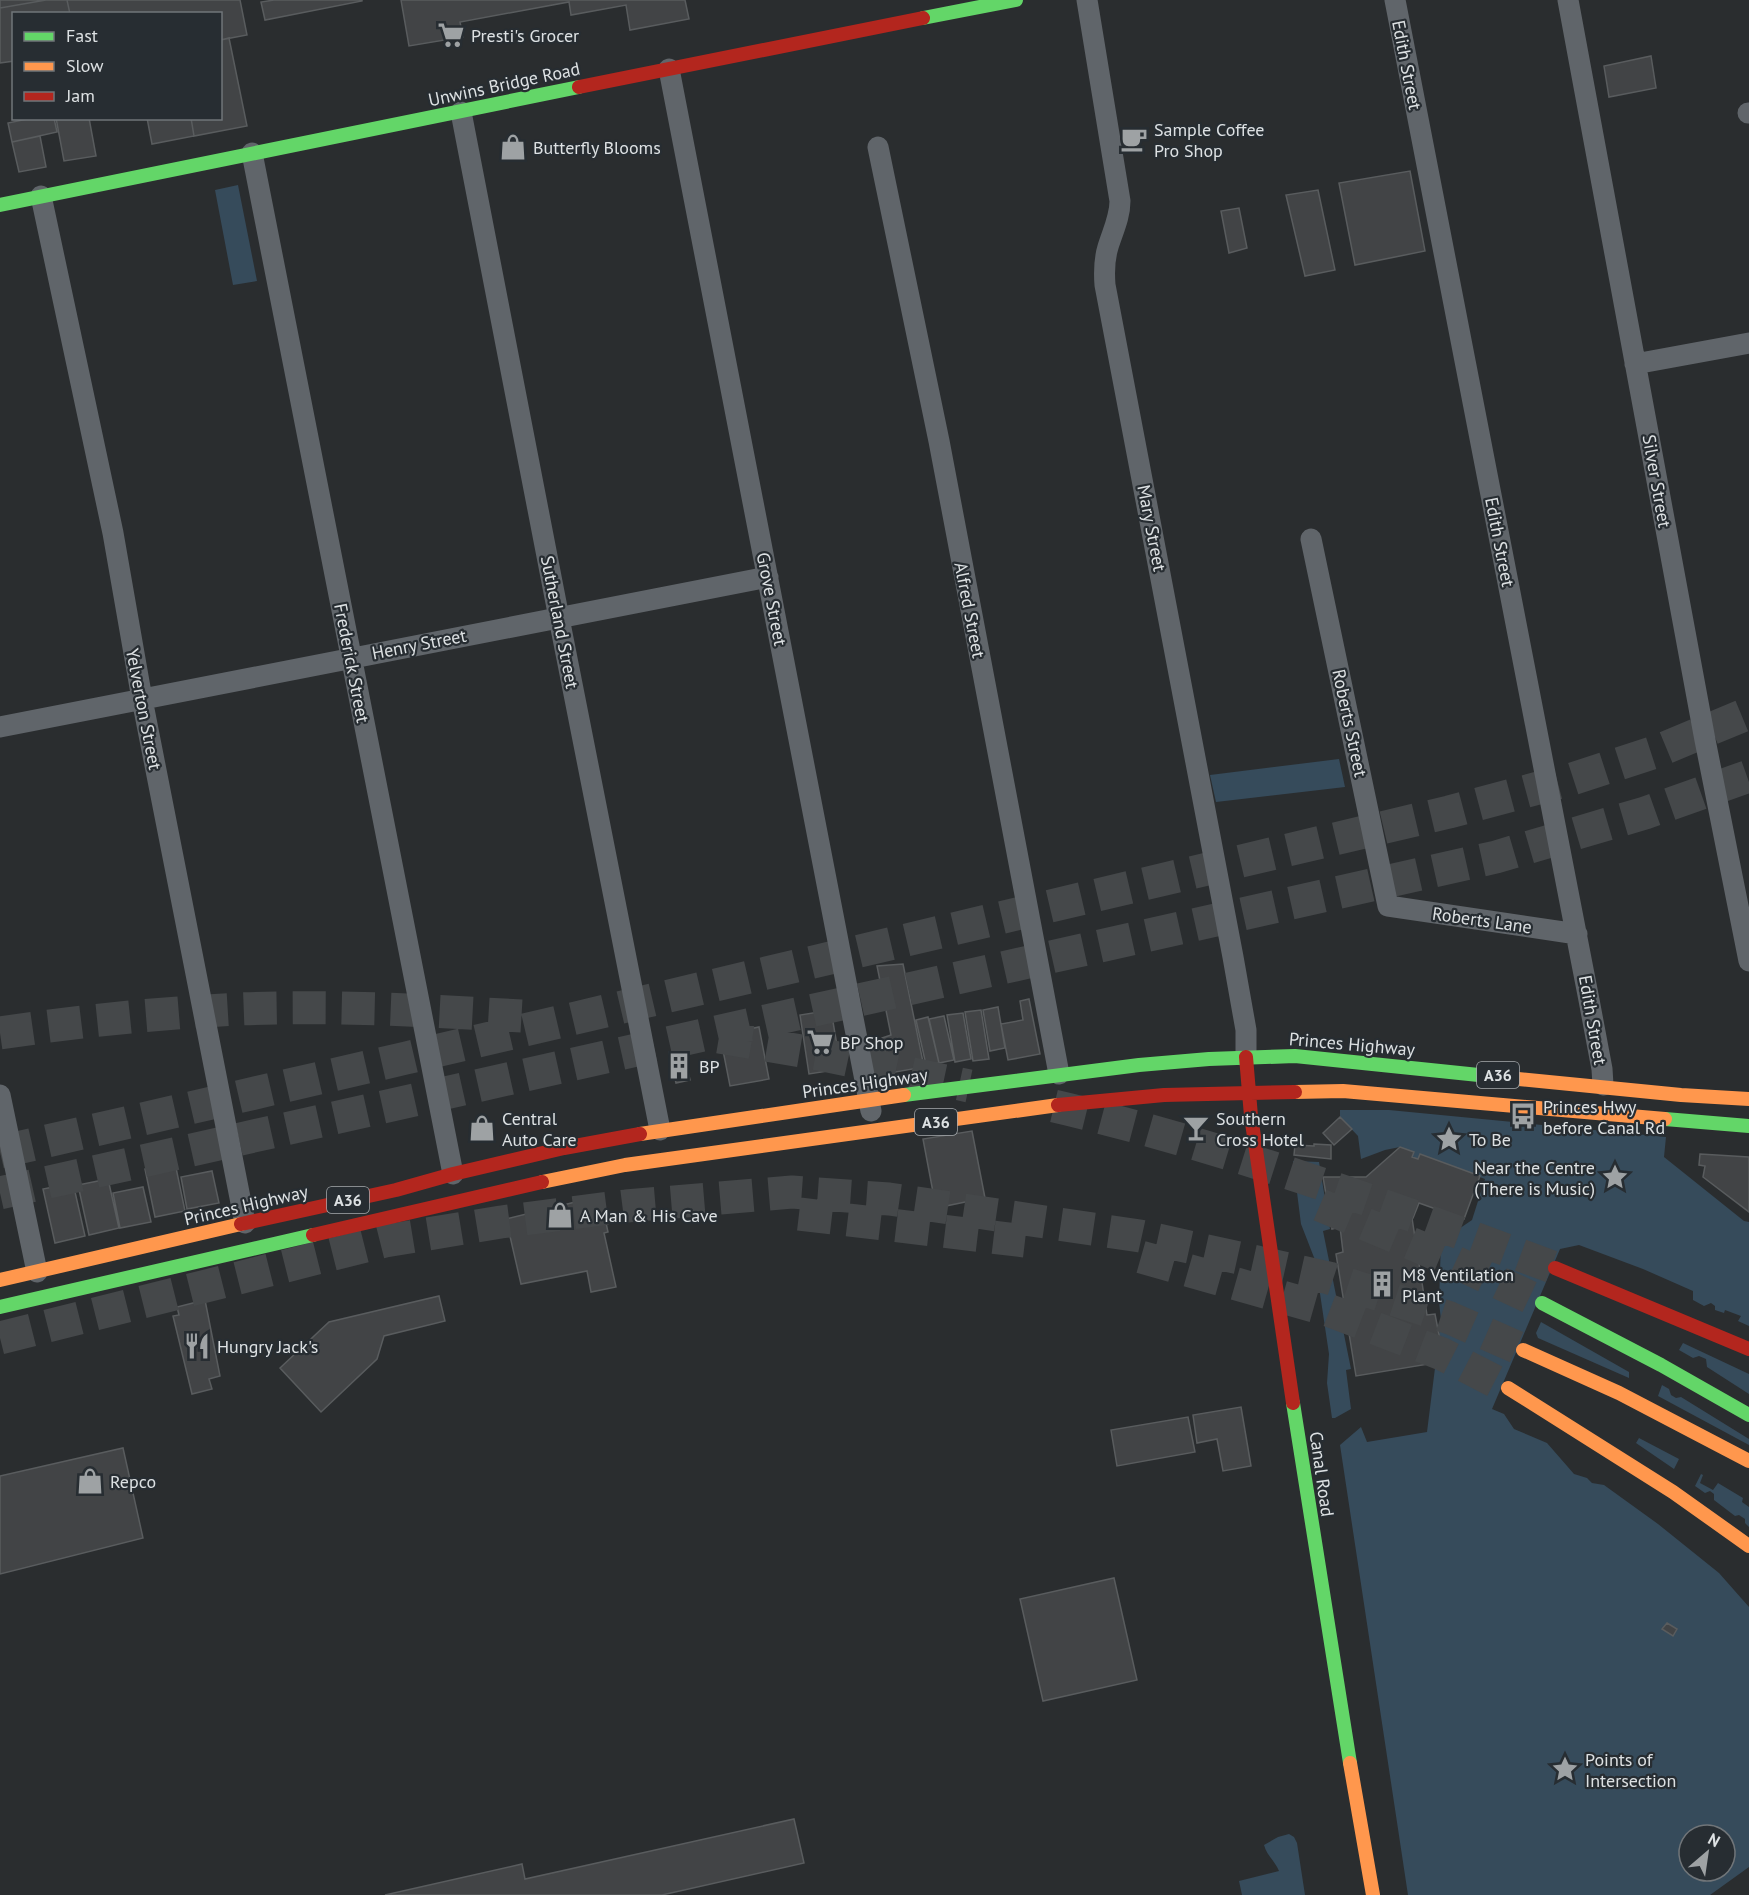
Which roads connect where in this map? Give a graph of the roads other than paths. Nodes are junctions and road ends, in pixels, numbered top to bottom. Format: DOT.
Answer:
graph roads {
  1 [pos="1016,0"];
  2 [pos="1087,0"];
  3 [pos="1395,0"];
  4 [pos="1568,0"];
  5 [pos="669,69"];
  6 [pos="461,112"];
  7 [pos="878,147"];
  8 [pos="252,153"];
  9 [pos="41,196"];
  10 [pos="0,205"];
  11 [pos="1749,343"];
  12 [pos="1635,364"];
  13 [pos="1311,539"];
  14 [pos="768,578"];
  15 [pos="559,618"];
  16 [pos="351,657"];
  17 [pos="142,699"];
  18 [pos="0,727"];
  19 [pos="1388,906"];
  20 [pos="1576,934"];
  21 [pos="1749,961"];
  22 [pos="1246,1057"];
  23 [pos="1059,1074"];
  24 [pos="1603,1085"];
  25 [pos="1248,1092"];
  26 [pos="0,1095"];
  27 [pos="1749,1099"];
  28 [pos="869,1100"];
  29 [pos="1749,1126"];
  30 [pos="660,1130"];
  31 [pos="873,1130"];
  32 [pos="453,1174"];
  33 [pos="246,1222"];
  34 [pos="1555,1268"];
  35 [pos="37,1272"];
  36 [pos="0,1280"];
  37 [pos="1542,1303"];
  38 [pos="0,1307"];
  39 [pos="1749,1349"];
  40 [pos="1523,1350"];
  41 [pos="1508,1388"];
  42 [pos="1749,1415"];
  43 [pos="1749,1461"];
  44 [pos="1673,1492"];
  45 [pos="1749,1546"];
  46 [pos="1749,1554"];
  47 [pos="1373,1895"];
  1 -- 5 [label="main road, Unwins Bridge Road"];
  2 -- 22 [label="street, Mary Street"];
  3 -- 20 [label="street, Edith Street"];
  4 -- 12 [label="street, Silver Street"];
  5 -- 6 [label="main road, Unwins Bridge Road"];
  5 -- 14 [label="street, Grove Street"];
  6 -- 8 [label="main road, Unwins Bridge Road"];
  6 -- 15 [label="street, Sutherland Street"];
  7 -- 23 [label="street, Alfred Street"];
  8 -- 9 [label="main road, Unwins Bridge Road"];
  8 -- 16 [label="street, Frederick Street"];
  9 -- 10 [label="main road, Unwins Bridge Road"];
  9 -- 17 [label="street, Yelverton Street"];
  11 -- 12 [label="street"];
  12 -- 21 [label="street, Silver Street"];
  13 -- 19 [label="street, Roberts Street"];
  14 -- 15 [label="street, Henry Street"];
  14 -- 28 [label="street, Grove Street"];
  15 -- 16 [label="street, Henry Street"];
  15 -- 30 [label="street, Sutherland Street"];
  16 -- 17 [label="street, Henry Street"];
  16 -- 32 [label="street, Frederick Street"];
  17 -- 18 [label="street, Henry Street"];
  17 -- 33 [label="street, Yelverton Street"];
  19 -- 20 [label="street, Roberts Lane"];
  20 -- 24 [label="street, Edith Street"];
  22 -- 23 [label="main road, Princes Highway / A36"];
  22 -- 24 [label="main road, Princes Highway / A36"];
  22 -- 25 [label="main road, Canal Road"];
  23 -- 28 [label="main road, Princes Highway / A36"];
  24 -- 27 [label="main road, Princes Highway / A36"];
  25 -- 29 [label="main road, A36"];
  25 -- 31 [label="main road, A36"];
  25 -- 47 [label="main road, Canal Road"];
  26 -- 35 [label="street"];
  28 -- 30 [label="main road, Princes Highway / A36"];
  28 -- 31 [label="street, Grove Street"];
  30 -- 32 [label="main road, Princes Highway / A36"];
  31 -- 38 [label="main road, A36"];
  32 -- 33 [label="main road, Princes Highway / A36"];
  33 -- 35 [label="main road, Princes Highway / A36"];
  34 -- 39 [label="main road"];
  35 -- 36 [label="main road, Princes Highway / A36"];
  37 -- 42 [label="main road"];
  40 -- 43 [label="main road"];
  41 -- 44 [label="main road"];
  44 -- 45 [label="main road"];
  44 -- 46 [label="main road"];
}
